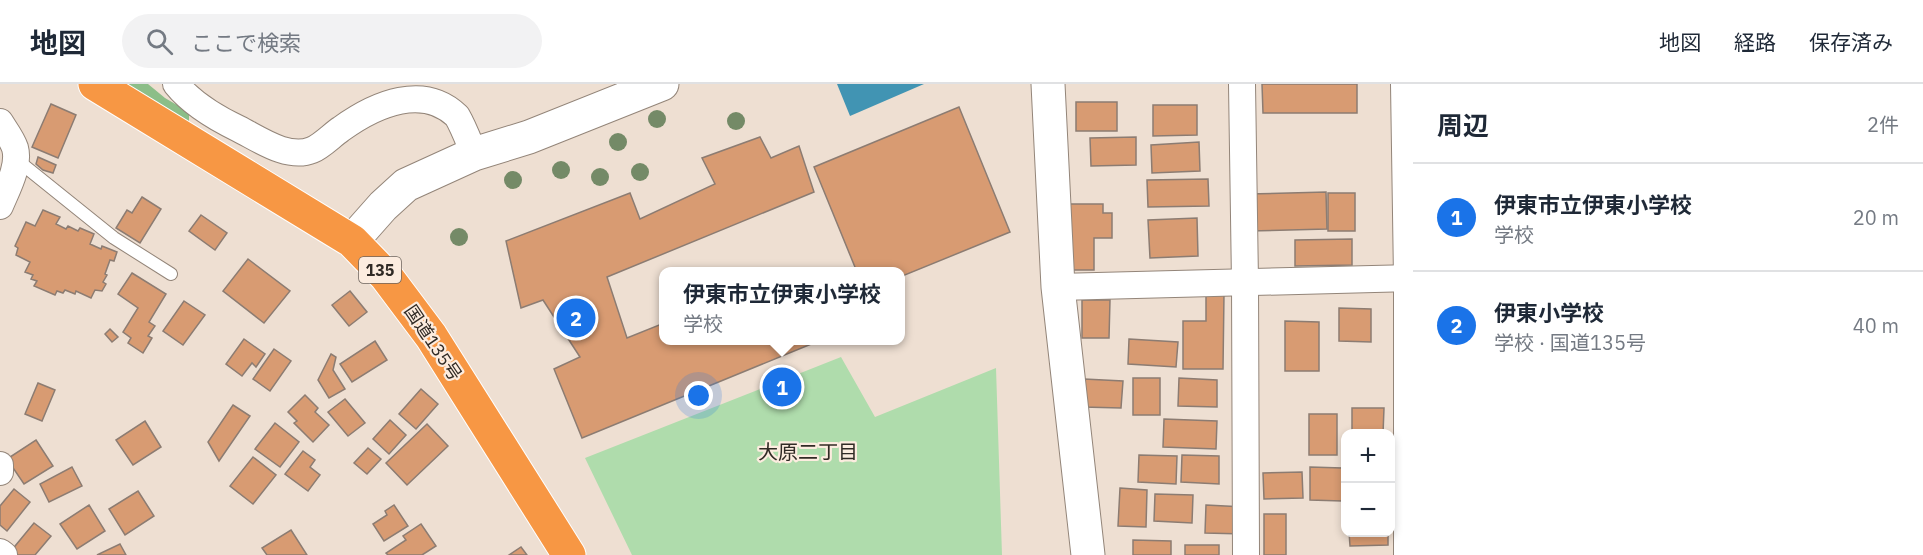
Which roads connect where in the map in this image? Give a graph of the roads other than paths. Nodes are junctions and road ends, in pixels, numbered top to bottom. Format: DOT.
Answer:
graph roads {
  1 [pos="94,84"];
  2 [pos="176,84"];
  3 [pos="662,84"];
  4 [pos="1048,84"];
  5 [pos="1242,84"];
  6 [pos="1404,84"];
  7 [pos="0,122"];
  8 [pos="474,154"];
  9 [pos="16,159"];
  10 [pos="0,206"];
  11 [pos="352,241"];
  12 [pos="171,274"];
  13 [pos="1410,278"];
  14 [pos="1245,282"];
  15 [pos="1058,286"];
  16 [pos="0,465"];
  17 [pos="0,472"];
  18 [pos="0,552"];
  19 [pos="4,555"];
  20 [pos="569,555"];
  21 [pos="1088,555"];
  22 [pos="1246,555"];
  23 [pos="1407,555"];
  1 -- 11 [label="highway, 国道135号 / 135"];
  2 -- 8 [label="street"];
  3 -- 8 [label="street"];
  4 -- 15 [label="street"];
  5 -- 14 [label="street"];
  6 -- 13 [label="street"];
  7 -- 9 [label="street"];
  8 -- 11 [label="street"];
  9 -- 10 [label="street"];
  9 -- 12 [label="lane"];
  11 -- 20 [label="highway, 国道135号 / 135"];
  13 -- 14 [label="street"];
  13 -- 23 [label="street"];
  14 -- 15 [label="street"];
  14 -- 22 [label="street"];
  15 -- 21 [label="street"];
  16 -- 17 [label="street"];
  18 -- 19 [label="street"];
}
